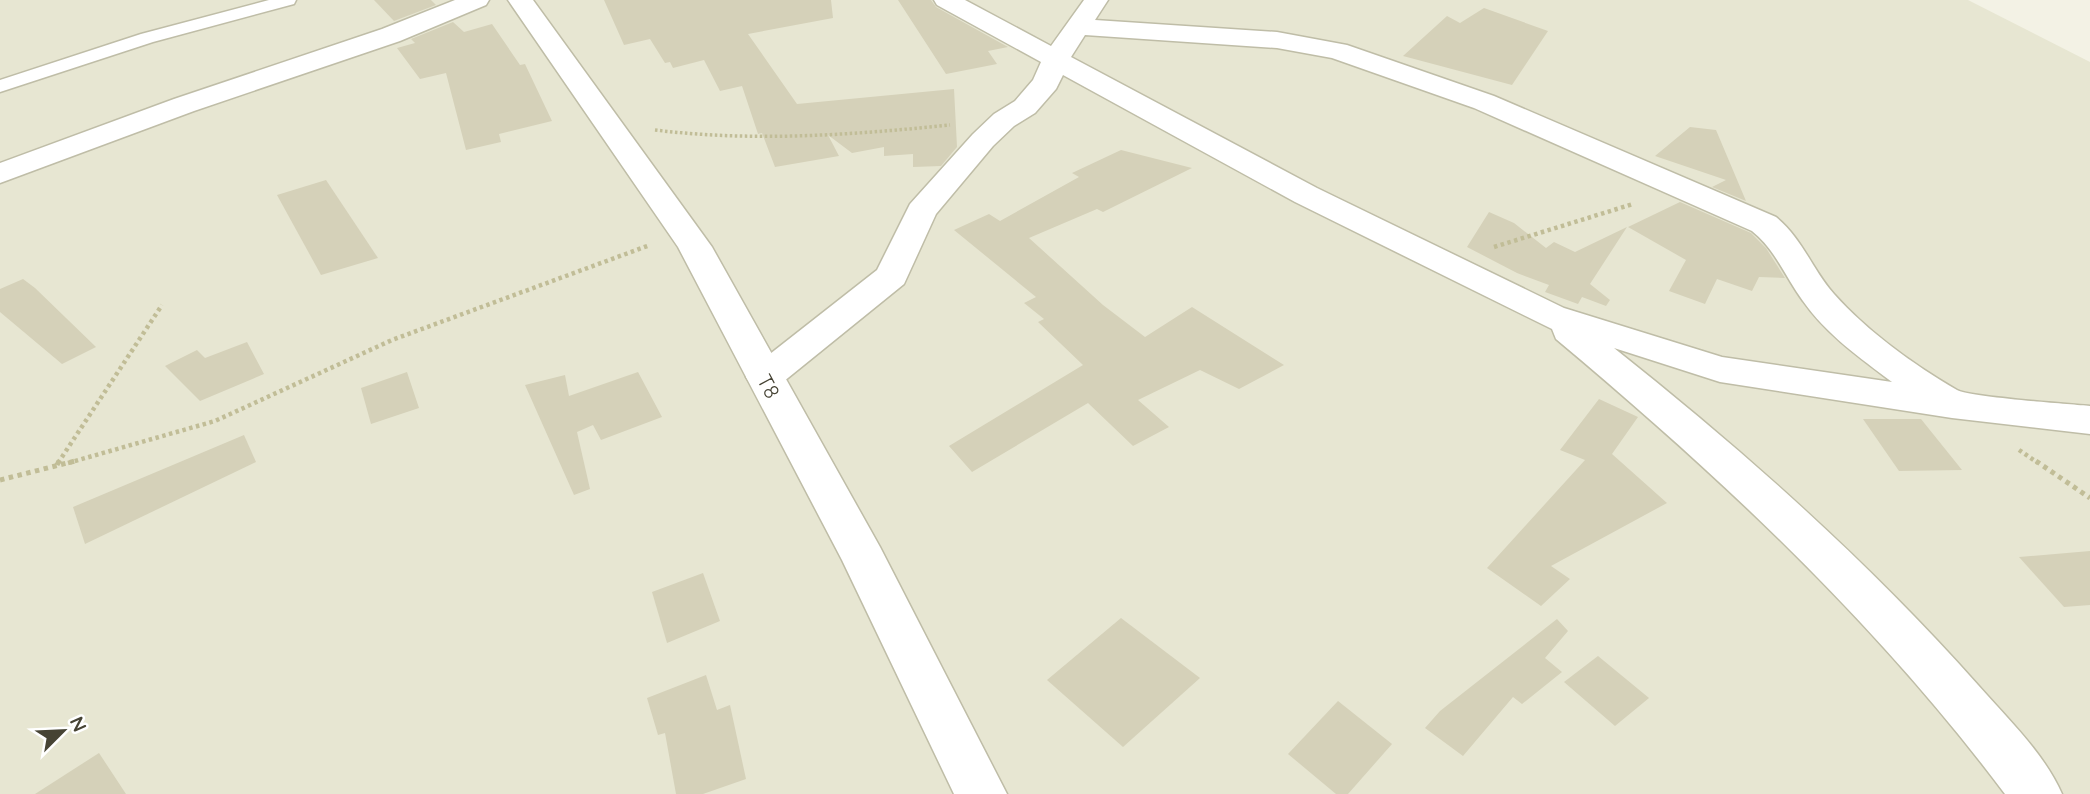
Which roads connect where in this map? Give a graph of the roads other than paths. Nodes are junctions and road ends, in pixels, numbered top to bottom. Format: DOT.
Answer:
graph roads {
  1 [pos="288,0"];
  2 [pos="477,0"];
  3 [pos="520,0"];
  4 [pos="946,0"];
  5 [pos="1096,0"];
  6 [pos="1078,27"];
  7 [pos="1056,59"];
  8 [pos="0,86"];
  9 [pos="0,174"];
  10 [pos="1551,317"];
  11 [pos="765,377"];
  12 [pos="1952,404"];
  13 [pos="2090,421"];
  14 [pos="981,794"];
  15 [pos="2036,794"];
  1 -- 8 [label="lane"];
  2 -- 9 [label="street"];
  3 -- 11 [label="street, T8"];
  4 -- 7 [label="street"];
  5 -- 6 [label="street"];
  6 -- 7 [label="street"];
  6 -- 12 [label="street"];
  7 -- 10 [label="street"];
  7 -- 11 [label="street"];
  10 -- 12 [label="street"];
  10 -- 15 [label="street"];
  11 -- 14 [label="street, T8"];
  12 -- 13 [label="street"];
}
